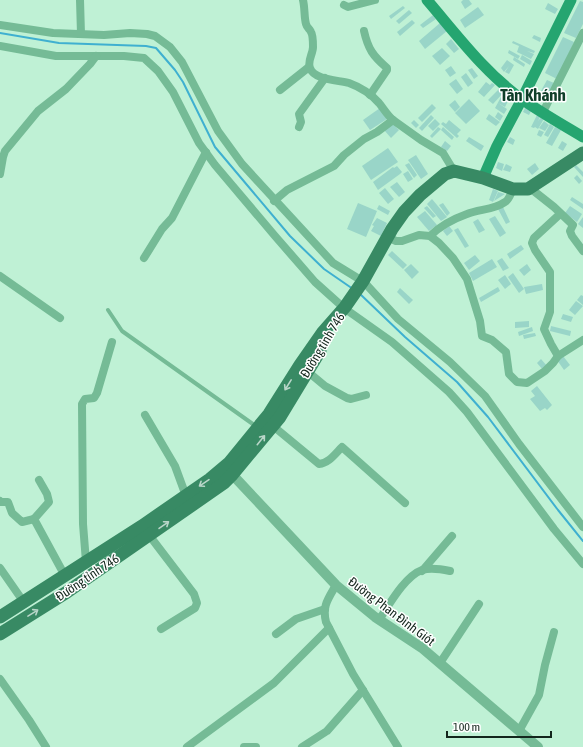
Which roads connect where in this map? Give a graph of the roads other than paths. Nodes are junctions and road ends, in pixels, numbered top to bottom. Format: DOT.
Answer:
graph roads {
  1 [pos="80,0"];
  2 [pos="303,0"];
  3 [pos="376,0"];
  4 [pos="428,0"];
  5 [pos="572,0"];
  6 [pos="344,5"];
  7 [pos="0,25"];
  8 [pos="364,31"];
  9 [pos="583,33"];
  10 [pos="80,34"];
  11 [pos="0,46"];
  12 [pos="96,56"];
  13 [pos="309,67"];
  14 [pos="325,78"];
  15 [pos="280,90"];
  16 [pos="370,94"];
  17 [pos="522,99"];
  18 [pos="543,112"];
  19 [pos="393,120"];
  20 [pos="299,127"];
  21 [pos="583,137"];
  22 [pos="206,152"];
  23 [pos="583,153"];
  24 [pos="454,171"];
  25 [pos="0,174"];
  26 [pos="483,178"];
  27 [pos="530,188"];
  28 [pos="513,189"];
  29 [pos="274,201"];
  30 [pos="560,214"];
  31 [pos="430,236"];
  32 [pos="387,237"];
  33 [pos="583,251"];
  34 [pos="144,258"];
  35 [pos="0,276"];
  36 [pos="363,281"];
  37 [pos="344,309"];
  38 [pos="108,310"];
  39 [pos="60,318"];
  40 [pos="583,340"];
  41 [pos="112,342"];
  42 [pos="558,356"];
  43 [pos="307,371"];
  44 [pos="366,395"];
  45 [pos="145,415"];
  46 [pos="273,426"];
  47 [pos="258,428"];
  48 [pos="228,471"];
  49 [pos="39,480"];
  50 [pos="186,496"];
  51 [pos="0,501"];
  52 [pos="405,503"];
  53 [pos="34,519"];
  54 [pos="583,527"];
  55 [pos="149,535"];
  56 [pos="452,536"];
  57 [pos="86,562"];
  58 [pos="583,564"];
  59 [pos="0,568"];
  60 [pos="422,570"];
  61 [pos="450,570"];
  62 [pos="65,576"];
  63 [pos="336,585"];
  64 [pos="24,601"];
  65 [pos="479,604"];
  66 [pos="325,609"];
  67 [pos="0,617"];
  68 [pos="379,620"];
  69 [pos="161,628"];
  70 [pos="329,628"];
  71 [pos="554,632"];
  72 [pos="0,634"];
  73 [pos="276,634"];
  74 [pos="440,663"];
  75 [pos="0,679"];
  76 [pos="363,690"];
  77 [pos="519,731"];
  78 [pos="46,747"];
  79 [pos="187,747"];
  80 [pos="244,747"];
  81 [pos="256,747"];
  82 [pos="302,747"];
  83 [pos="398,747"];
  84 [pos="538,747"];
  1 -- 10 [label="street"];
  2 -- 13 [label="street"];
  3 -- 6 [label="street"];
  4 -- 17 [label="main road"];
  5 -- 17 [label="main road"];
  7 -- 10 [label="street"];
  8 -- 16 [label="street"];
  9 -- 18 [label="street"];
  10 -- 29 [label="street"];
  11 -- 12 [label="street"];
  12 -- 22 [label="street"];
  12 -- 25 [label="street"];
  13 -- 14 [label="street"];
  13 -- 15 [label="street"];
  14 -- 16 [label="street"];
  14 -- 20 [label="street"];
  16 -- 19 [label="street"];
  17 -- 18 [label="main road"];
  17 -- 26 [label="main road"];
  18 -- 21 [label="main road"];
  19 -- 24 [label="street"];
  19 -- 29 [label="street"];
  22 -- 34 [label="street"];
  22 -- 37 [label="street"];
  23 -- 27 [label="main road"];
  24 -- 26 [label="main road"];
  24 -- 32 [label="main road"];
  26 -- 28 [label="main road"];
  27 -- 28 [label="main road"];
  27 -- 30 [label="street"];
  28 -- 31 [label="street"];
  29 -- 36 [label="street"];
  30 -- 33 [label="street"];
  30 -- 42 [label="street"];
  31 -- 32 [label="street"];
  31 -- 42 [label="street"];
  32 -- 36 [label="main road"];
  35 -- 39 [label="street"];
  36 -- 37 [label="main road"];
  36 -- 54 [label="street"];
  37 -- 43 [label="main road, Đường tỉnh 746"];
  37 -- 47 [label="main road, Đường tỉnh 746, one-way"];
  37 -- 58 [label="street"];
  38 -- 47 [label="lane"];
  40 -- 42 [label="street"];
  41 -- 57 [label="street"];
  43 -- 44 [label="street"];
  43 -- 46 [label="main road, Đường tỉnh 746"];
  45 -- 50 [label="street"];
  48 -- 46 [label="main road, Đường tỉnh 746, one-way"];
  46 -- 52 [label="street"];
  47 -- 48 [label="main road, Đường tỉnh 746"];
  48 -- 50 [label="main road, Đường tỉnh 746, one-way"];
  55 -- 48 [label="main road, Đường tỉnh 746, one-way"];
  48 -- 63 [label="street, Đường Phan Đình Giót"];
  49 -- 53 [label="street"];
  50 -- 57 [label="main road, Đường tỉnh 746"];
  51 -- 53 [label="street"];
  53 -- 62 [label="street"];
  55 -- 69 [label="street"];
  72 -- 55 [label="main road, Đường tỉnh 746, one-way"];
  56 -- 60 [label="street"];
  57 -- 62 [label="main road, Đường tỉnh 746"];
  59 -- 64 [label="street"];
  60 -- 61 [label="street"];
  60 -- 68 [label="street"];
  62 -- 64 [label="main road, Đường tỉnh 746"];
  63 -- 66 [label="street"];
  63 -- 68 [label="street, Đường Phan Đình Giót"];
  64 -- 67 [label="main road, Đường tỉnh 746"];
  65 -- 74 [label="street"];
  66 -- 70 [label="street"];
  66 -- 73 [label="street"];
  68 -- 74 [label="street, Đường Phan Đình Giót"];
  70 -- 76 [label="street"];
  70 -- 79 [label="street"];
  71 -- 77 [label="street"];
  74 -- 77 [label="street, Đường Phan Đình Giót"];
  75 -- 78 [label="street"];
  76 -- 82 [label="street"];
  76 -- 83 [label="street"];
  77 -- 84 [label="street, Đường Phan Đình Giót"];
  80 -- 81 [label="street"];
}
